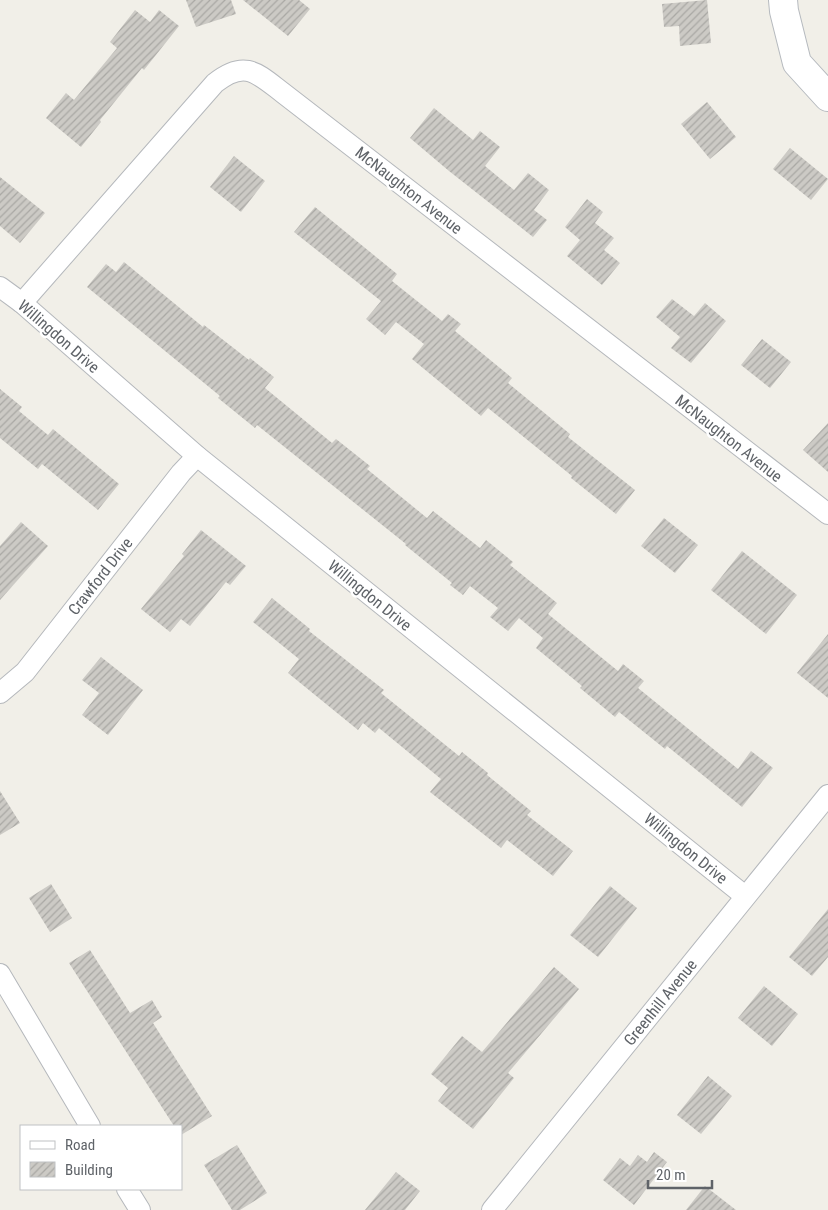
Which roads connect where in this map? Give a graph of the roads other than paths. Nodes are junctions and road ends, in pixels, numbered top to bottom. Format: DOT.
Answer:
graph roads {
  1 [pos="783,0"];
  2 [pos="828,96"];
  3 [pos="0,287"];
  4 [pos="22,303"];
  5 [pos="197,456"];
  6 [pos="828,514"];
  7 [pos="0,693"];
  8 [pos="828,795"];
  9 [pos="745,896"];
  10 [pos="0,974"];
  11 [pos="89,1125"];
  12 [pos="128,1190"];
  13 [pos="140,1210"];
  14 [pos="492,1210"];
  1 -- 2 [label="street"];
  3 -- 4 [label="street, Willingdon Drive"];
  4 -- 5 [label="street, Willingdon Drive"];
  4 -- 6 [label="street, McNaughton Avenue"];
  5 -- 7 [label="street, Crawford Drive"];
  5 -- 9 [label="street, Willingdon Drive"];
  8 -- 9 [label="street, Greenhill Avenue"];
  9 -- 14 [label="street, Greenhill Avenue"];
  10 -- 11 [label="street"];
  12 -- 13 [label="street"];
}
